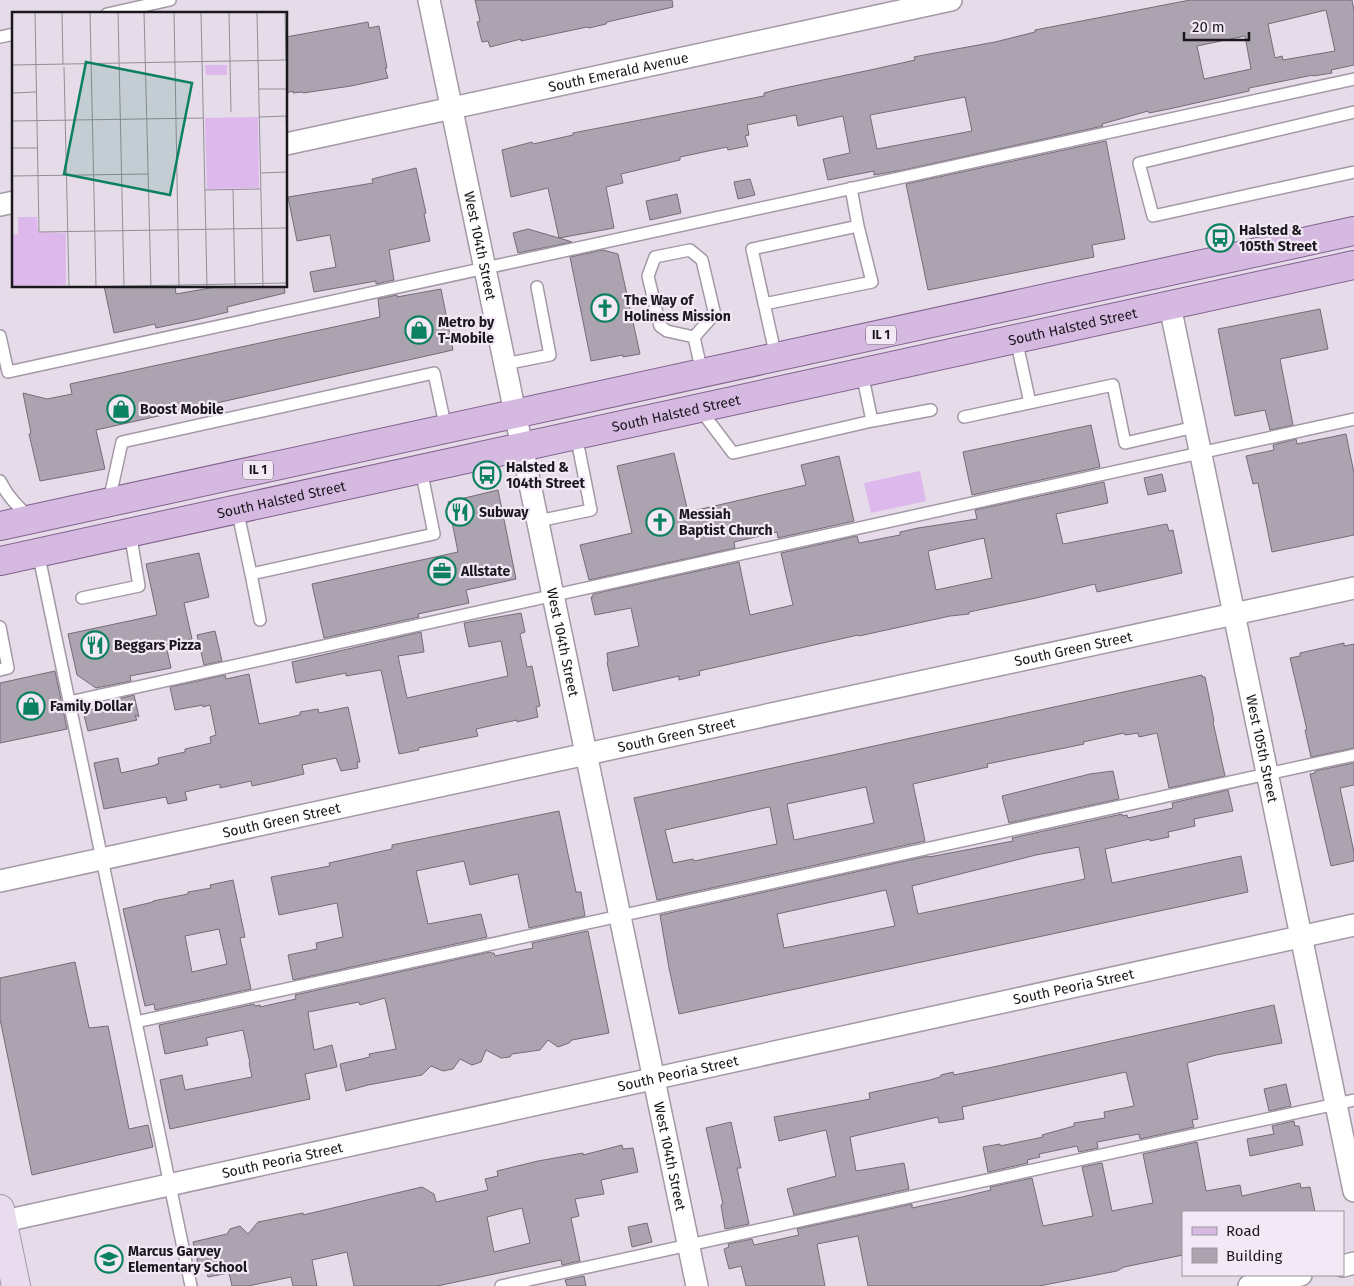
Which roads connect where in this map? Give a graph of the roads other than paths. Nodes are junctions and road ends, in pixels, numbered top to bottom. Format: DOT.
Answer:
graph roads {
  1 [pos="170,0"];
  2 [pos="429,0"];
  3 [pos="951,0"];
  4 [pos="116,12"];
  5 [pos="1354,79"];
  6 [pos="453,109"];
  7 [pos="1354,112"];
  8 [pos="288,144"];
  9 [pos="1354,172"];
  10 [pos="851,188"];
  11 [pos="858,226"];
  12 [pos="1354,231"];
  13 [pos="1354,266"];
  14 [pos="486,268"];
  15 [pos="1163,273"];
  16 [pos="537,287"];
  17 [pos="764,304"];
  18 [pos="1170,306"];
  19 [pos="0,336"];
  20 [pos="694,337"];
  21 [pos="1016,339"];
  22 [pos="776,358"];
  23 [pos="505,364"];
  24 [pos="702,373"];
  25 [pos="862,373"];
  26 [pos="1030,403"];
  27 [pos="699,408"];
  28 [pos="931,410"];
  29 [pos="516,414"];
  30 [pos="964,417"];
  31 [pos="1354,419"];
  32 [pos="872,421"];
  33 [pos="1195,427"];
  34 [pos="446,429"];
  35 [pos="576,435"];
  36 [pos="522,447"];
  37 [pos="1200,453"];
  38 [pos="421,469"];
  39 [pos="0,481"];
  40 [pos="109,502"];
  41 [pos="237,509"];
  42 [pos="32,519"];
  43 [pos="538,521"];
  44 [pos="0,526"];
  45 [pos="130,532"];
  46 [pos="38,552"];
  47 [pos="0,561"];
  48 [pos="251,574"];
  49 [pos="1354,588"];
  50 [pos="553,595"];
  51 [pos="82,598"];
  52 [pos="1234,615"];
  53 [pos="260,620"];
  54 [pos="0,627"];
  55 [pos="0,670"];
  56 [pos="69,702"];
  57 [pos="586,754"];
  58 [pos="1354,755"];
  59 [pos="1267,774"];
  60 [pos="102,859"];
  61 [pos="0,881"];
  62 [pos="620,916"];
  63 [pos="1354,925"];
  64 [pos="1301,936"];
  65 [pos="136,1022"];
  66 [pos="654,1078"];
  67 [pos="1345,1102"];
  68 [pos="169,1185"];
  69 [pos="1354,1192"];
  70 [pos="1,1218"];
  71 [pos="688,1245"];
  72 [pos="1296,1276"];
  73 [pos="16,1286"];
  74 [pos="190,1286"];
  75 [pos="501,1286"];
  76 [pos="697,1286"];
  77 [pos="1249,1286"];
  1 -- 4 [label="lane"];
  2 -- 6 [label="street, West 104th Street"];
  3 -- 6 [label="street, South Emerald Avenue"];
  5 -- 10 [label="lane"];
  6 -- 8 [label="street, South Emerald Avenue"];
  6 -- 14 [label="street, West 104th Street"];
  7 -- 9 [label="lane"];
  10 -- 11 [label="lane"];
  10 -- 14 [label="lane"];
  11 -- 17 [label="lane"];
  11 -- 17 [label="lane"];
  12 -- 15 [label="main road, IL 1"];
  13 -- 18 [label="main road, South Halsted Street / IL 1"];
  14 -- 19 [label="lane"];
  14 -- 23 [label="street, West 104th Street"];
  15 -- 18 [label="main road"];
  15 -- 22 [label="main road, IL 1"];
  16 -- 23 [label="lane"];
  17 -- 22 [label="lane"];
  18 -- 21 [label="main road, South Halsted Street / IL 1"];
  18 -- 33 [label="street, West 105th Street"];
  20 -- 20 [label="lane"];
  20 -- 24 [label="lane"];
  21 -- 25 [label="main road, South Halsted Street / IL 1"];
  21 -- 26 [label="lane"];
  22 -- 24 [label="main road, IL 1"];
  23 -- 29 [label="street, West 104th Street"];
  24 -- 29 [label="main road, IL 1"];
  25 -- 27 [label="main road, South Halsted Street / IL 1"];
  25 -- 32 [label="lane"];
  26 -- 30 [label="lane"];
  26 -- 33 [label="lane"];
  27 -- 32 [label="lane"];
  27 -- 35 [label="main road, South Halsted Street / IL 1"];
  28 -- 32 [label="lane"];
  29 -- 34 [label="main road, IL 1"];
  29 -- 36 [label="street, West 104th Street"];
  31 -- 37 [label="lane"];
  33 -- 37 [label="street, West 105th Street"];
  34 -- 40 [label="main road, IL 1"];
  34 -- 40 [label="lane"];
  35 -- 36 [label="main road, South Halsted Street / IL 1"];
  35 -- 43 [label="lane"];
  36 -- 38 [label="main road, South Halsted Street / IL 1"];
  36 -- 43 [label="street, West 104th Street"];
  37 -- 50 [label="lane"];
  37 -- 52 [label="street, West 105th Street"];
  38 -- 41 [label="main road, South Halsted Street / IL 1"];
  38 -- 48 [label="lane"];
  39 -- 42 [label="lane"];
  40 -- 42 [label="main road, IL 1"];
  41 -- 45 [label="main road, South Halsted Street / IL 1"];
  41 -- 48 [label="lane"];
  42 -- 44 [label="main road, IL 1"];
  43 -- 50 [label="street, West 104th Street"];
  45 -- 46 [label="main road, South Halsted Street / IL 1"];
  45 -- 51 [label="lane"];
  46 -- 47 [label="main road, South Halsted Street / IL 1"];
  46 -- 56 [label="lane"];
  48 -- 53 [label="lane"];
  49 -- 52 [label="street, South Green Street"];
  50 -- 56 [label="lane"];
  50 -- 57 [label="street, West 104th Street"];
  52 -- 57 [label="street, South Green Street"];
  52 -- 59 [label="street, West 105th Street"];
  54 -- 55 [label="lane"];
  56 -- 60 [label="lane"];
  57 -- 60 [label="street, South Green Street"];
  57 -- 62 [label="street, West 104th Street"];
  58 -- 59 [label="lane"];
  59 -- 62 [label="lane"];
  59 -- 64 [label="street, West 105th Street"];
  60 -- 61 [label="street, South Green Street"];
  60 -- 65 [label="lane"];
  62 -- 65 [label="lane"];
  62 -- 66 [label="street, West 104th Street"];
  63 -- 64 [label="street, South Peoria Street"];
  64 -- 66 [label="street, South Peoria Street"];
  64 -- 67 [label="street, West 105th Street"];
  65 -- 68 [label="lane"];
  66 -- 68 [label="street, South Peoria Street"];
  66 -- 71 [label="street, West 104th Street"];
  67 -- 69 [label="street, West 105th Street"];
  67 -- 71 [label="lane"];
  68 -- 70 [label="street, South Peoria Street"];
  68 -- 74 [label="lane"];
  70 -- 73 [label="main road"];
  71 -- 75 [label="lane"];
  71 -- 76 [label="street, West 104th Street"];
  72 -- 77 [label="street"];
}
